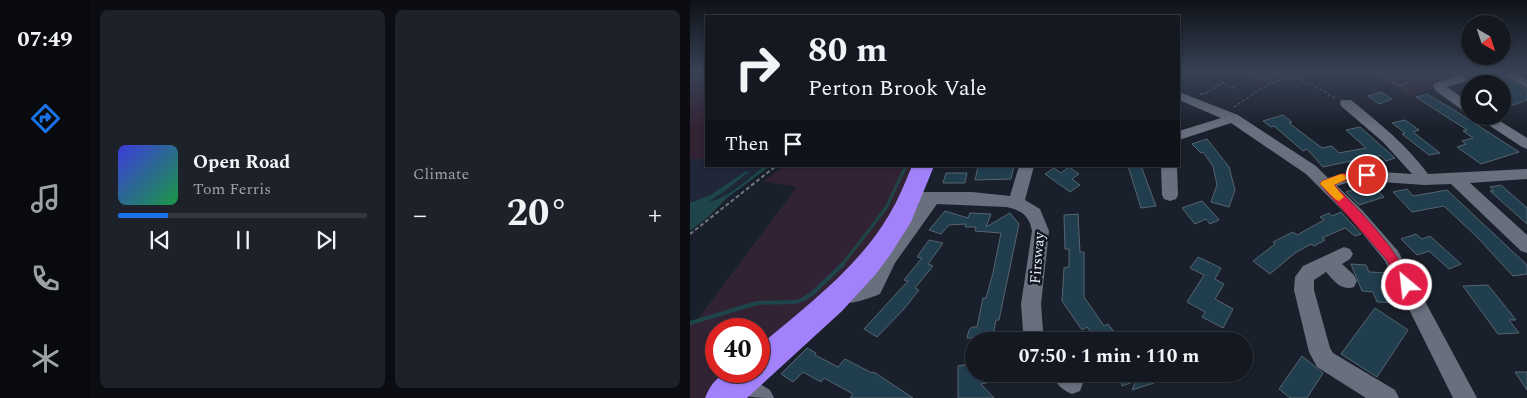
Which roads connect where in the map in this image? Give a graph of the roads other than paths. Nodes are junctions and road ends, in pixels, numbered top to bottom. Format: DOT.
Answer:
graph roads {
  1 [pos="1442,91"];
  2 [pos="1180,96"];
  3 [pos="1461,104"];
  4 [pos="1348,105"];
  5 [pos="1228,116"];
  6 [pos="1496,125"];
  7 [pos="1180,136"];
  8 [pos="1527,144"];
  9 [pos="922,167"];
  10 [pos="1027,167"];
  11 [pos="1169,167"];
  12 [pos="1527,174"];
  13 [pos="1456,179"];
  14 [pos="1424,180"];
  15 [pos="1326,184"];
  16 [pos="1170,195"];
  17 [pos="921,198"];
  18 [pos="1016,203"];
  19 [pos="1527,246"];
  20 [pos="1347,281"];
  21 [pos="1034,332"];
  22 [pos="770,361"];
  23 [pos="1387,398"];
  24 [pos="1465,398"];
  1 -- 3 [label="street"];
  2 -- 5 [label="street"];
  4 -- 14 [label="street"];
  5 -- 7 [label="street"];
  5 -- 15 [label="street"];
  6 -- 8 [label="street"];
  9 -- 17 [label="highway"];
  10 -- 18 [label="street"];
  11 -- 16 [label="street"];
  12 -- 13 [label="street"];
  13 -- 14 [label="street"];
  13 -- 19 [label="street"];
  14 -- 15 [label="street"];
  15 -- 24 [label="street"];
  17 -- 18 [label="street, Firsway"];
  17 -- 22 [label="highway"];
  18 -- 21 [label="street, Firsway"];
  20 -- 23 [label="street"];
}
